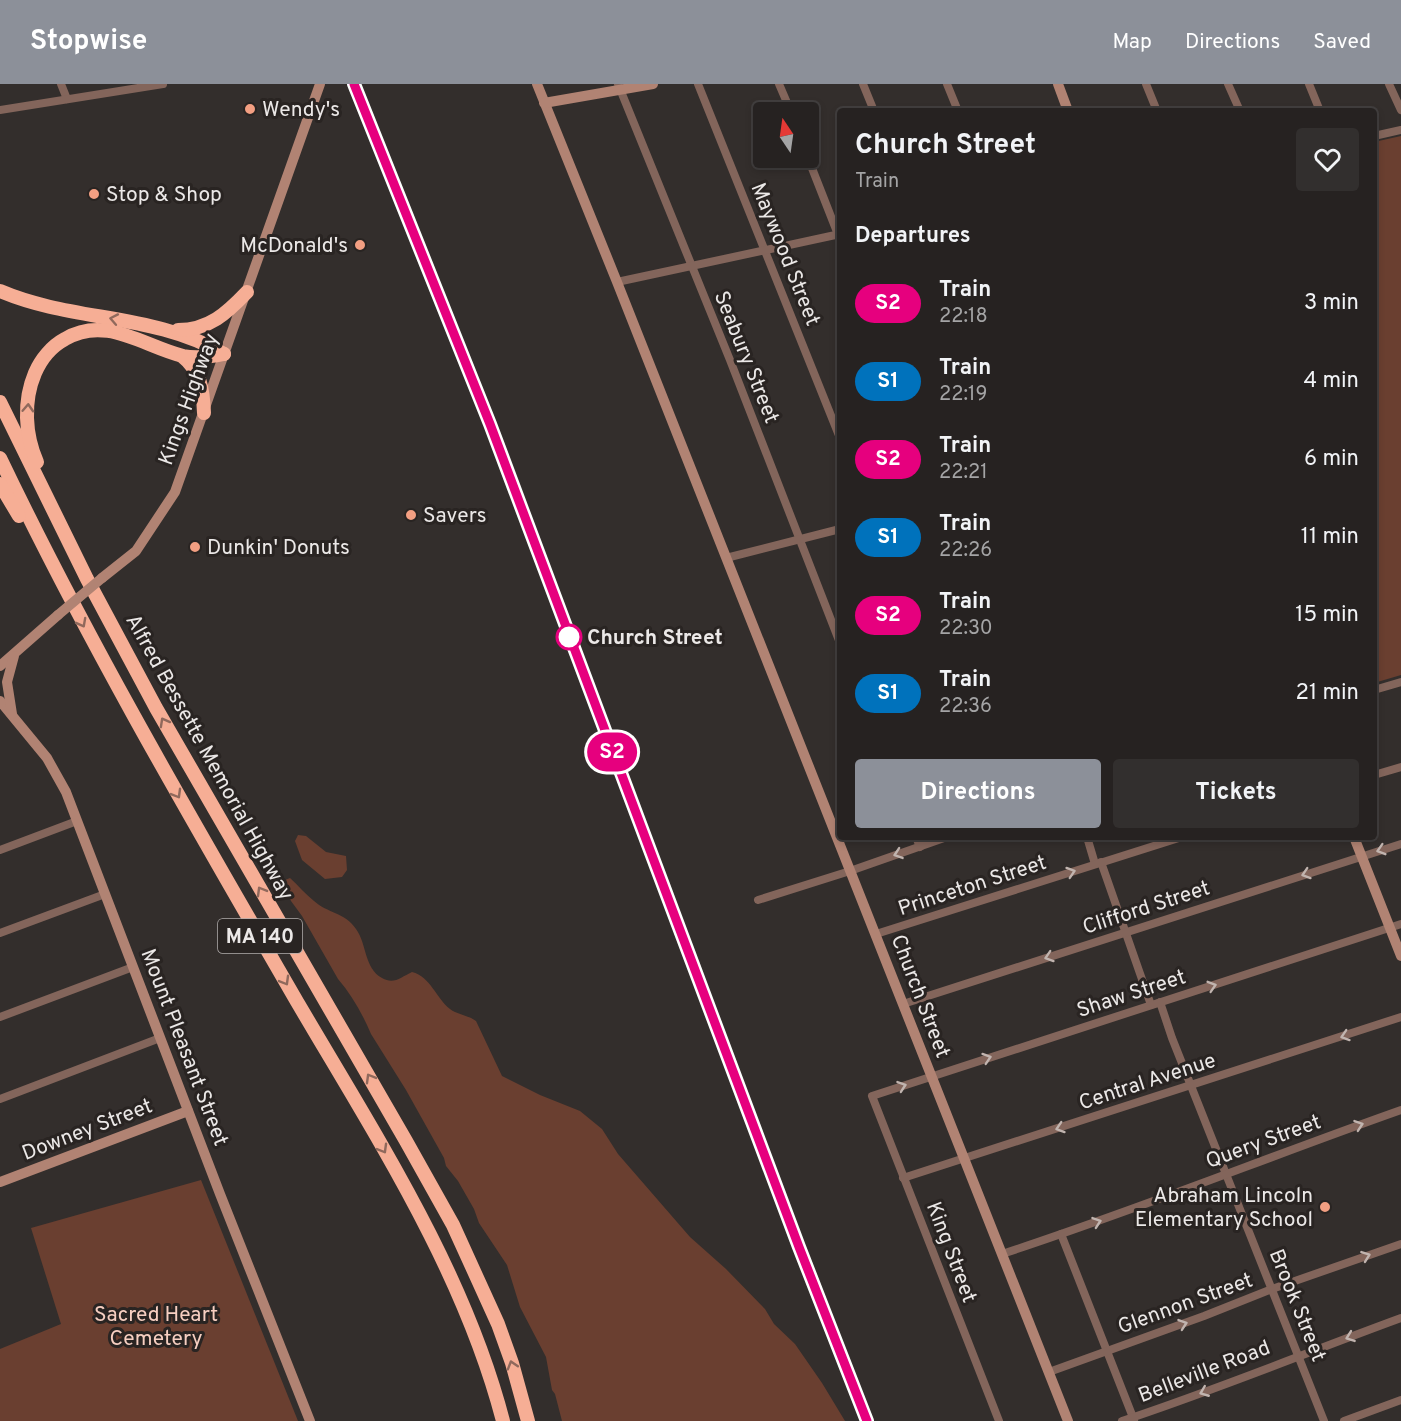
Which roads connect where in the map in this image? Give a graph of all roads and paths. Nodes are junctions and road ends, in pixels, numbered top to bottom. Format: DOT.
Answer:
graph roads {
  1 [pos="61,84"];
  2 [pos="164,84"];
  3 [pos="320,84"];
  4 [pos="537,84"];
  5 [pos="653,84"];
  6 [pos="699,84"];
  7 [pos="779,84"];
  8 [pos="863,84"];
  9 [pos="947,84"];
  10 [pos="1058,84"];
  11 [pos="1146,84"];
  12 [pos="1228,84"];
  13 [pos="1309,84"];
  14 [pos="1389,84"];
  15 [pos="620,87"];
  16 [pos="67,99"];
  17 [pos="787,102"];
  18 [pos="544,103"];
  19 [pos="873,108"];
  20 [pos="957,108"];
  21 [pos="1067,108"];
  22 [pos="1156,108"];
  23 [pos="1239,108"];
  24 [pos="1319,108"];
  25 [pos="0,110"];
  26 [pos="1401,110"];
  27 [pos="1401,130"];
  28 [pos="1377,135"];
  29 [pos="812,168"];
  30 [pos="837,231"];
  31 [pos="837,236"];
  32 [pos="764,249"];
  33 [pos="691,266"];
  34 [pos="617,282"];
  35 [pos="0,291"];
  36 [pos="247,292"];
  37 [pos="171,330"];
  38 [pos="224,354"];
  39 [pos="182,356"];
  40 [pos="0,402"];
  41 [pos="204,413"];
  42 [pos="837,431"];
  43 [pos="0,458"];
  44 [pos="0,484"];
  45 [pos="837,530"];
  46 [pos="799,539"];
  47 [pos="69,543"];
  48 [pos="726,558"];
  49 [pos="56,574"];
  50 [pos="837,635"];
  51 [pos="15,653"];
  52 [pos="0,666"];
  53 [pos="1401,682"];
  54 [pos="1377,689"];
  55 [pos="0,701"];
  56 [pos="12,716"];
  57 [pos="1401,767"];
  58 [pos="1377,774"];
  59 [pos="77,821"];
  60 [pos="837,838"];
  61 [pos="838,840"];
  62 [pos="917,840"];
  63 [pos="938,840"];
  64 [pos="1088,840"];
  65 [pos="1172,840"];
  66 [pos="1355,840"];
  67 [pos="1401,844"];
  68 [pos="920,847"];
  69 [pos="0,850"];
  70 [pos="1362,856"];
  71 [pos="1098,863"];
  72 [pos="850,871"];
  73 [pos="105,894"];
  74 [pos="758,900"];
  75 [pos="1401,924"];
  76 [pos="1390,928"];
  77 [pos="1125,932"];
  78 [pos="0,933"];
  79 [pos="876,934"];
  80 [pos="1401,956"];
  81 [pos="133,967"];
  82 [pos="1160,1002"];
  83 [pos="903,1004"];
  84 [pos="1151,1005"];
  85 [pos="0,1017"];
  86 [pos="1401,1017"];
  87 [pos="160,1038"];
  88 [pos="931,1076"];
  89 [pos="1192,1084"];
  90 [pos="872,1096"];
  91 [pos="0,1099"];
  92 [pos="1401,1110"];
  93 [pos="188,1112"];
  94 [pos="965,1158"];
  95 [pos="1226,1173"];
  96 [pos="903,1178"];
  97 [pos="0,1182"];
  98 [pos="1061,1234"];
  99 [pos="1401,1244"];
  100 [pos="1002,1254"];
  101 [pos="1272,1289"];
  102 [pos="1401,1318"];
  103 [pos="1107,1351"];
  104 [pos="1298,1355"];
  105 [pos="1049,1372"];
  106 [pos="1401,1400"];
  107 [pos="1133,1419"];
  108 [pos="310,1421"];
  109 [pos="503,1421"];
  110 [pos="528,1421"];
  111 [pos="999,1421"];
  112 [pos="1068,1421"];
  113 [pos="1122,1421"];
  114 [pos="1324,1421"];
  115 [pos="1344,1421"];
  1 -- 16 [label="street"];
  2 -- 16 [label="street"];
  3 -- 36 [label="main road, Kings Highway"];
  4 -- 18 [label="main road, Church Street"];
  5 -- 15 [label="main road"];
  6 -- 32 [label="street, Maywood Street"];
  7 -- 17 [label="street"];
  8 -- 19 [label="street"];
  9 -- 20 [label="street"];
  10 -- 21 [label="main road"];
  11 -- 22 [label="street"];
  12 -- 23 [label="street"];
  13 -- 24 [label="street"];
  14 -- 26 [label="street"];
  15 -- 18 [label="main road"];
  15 -- 33 [label="street, Seabury Street"];
  16 -- 25 [label="street"];
  18 -- 34 [label="main road, Church Street"];
  27 -- 28 [label="street"];
  29 -- 30 [label="street"];
  31 -- 32 [label="street"];
  32 -- 33 [label="street"];
  32 -- 42 [label="street, Maywood Street"];
  33 -- 34 [label="street"];
  33 -- 46 [label="street, Seabury Street"];
  34 -- 48 [label="main road, Church Street"];
  37 -- 35 [label="highway, one-way"];
  36 -- 37 [label="highway"];
  36 -- 38 [label="main road, Kings Highway"];
  37 -- 38 [label="highway"];
  38 -- 39 [label="highway"];
  38 -- 41 [label="main road, Kings Highway"];
  39 -- 41 [label="highway"];
  47 -- 39 [label="highway, one-way"];
  40 -- 47 [label="highway, Alfred Bessette Memorial Highway / MA 140"];
  41 -- 51 [label="main road, Kings Highway, bridge"];
  43 -- 49 [label="highway, Alfred Bessette Memorial Highway / MA 140"];
  44 -- 49 [label="highway"];
  45 -- 46 [label="street"];
  46 -- 48 [label="street"];
  46 -- 50 [label="street, Seabury Street"];
  110 -- 47 [label="highway, Alfred Bessette Memorial Highway / MA 140, one-way"];
  48 -- 60 [label="main road, Church Street"];
  49 -- 109 [label="highway, Alfred Bessette Memorial Highway / MA 140, one-way"];
  51 -- 52 [label="main road, Kings Highway"];
  51 -- 56 [label="main road"];
  53 -- 54 [label="street"];
  55 -- 56 [label="main road, Mount Pleasant Street"];
  56 -- 59 [label="main road, Mount Pleasant Street"];
  57 -- 58 [label="street"];
  59 -- 69 [label="street"];
  59 -- 73 [label="main road, Mount Pleasant Street"];
  61 -- 72 [label="main road, Church Street"];
  62 -- 68 [label="street"];
  63 -- 68 [label="street"];
  64 -- 71 [label="street"];
  65 -- 71 [label="street, Princeton Street"];
  66 -- 70 [label="main road"];
  67 -- 70 [label="street, Clifford Street, one-way"];
  68 -- 72 [label="street, one-way"];
  70 -- 76 [label="main road"];
  70 -- 77 [label="street, Clifford Street, one-way"];
  71 -- 77 [label="street"];
  79 -- 71 [label="street, Princeton Street, one-way"];
  72 -- 74 [label="street"];
  72 -- 79 [label="main road, Church Street"];
  73 -- 78 [label="street"];
  73 -- 81 [label="main road, Mount Pleasant Street"];
  75 -- 76 [label="street, Shaw Street"];
  76 -- 80 [label="main road"];
  82 -- 76 [label="street, Shaw Street, one-way"];
  77 -- 83 [label="street, Clifford Street, one-way"];
  77 -- 84 [label="street"];
  79 -- 83 [label="main road, Church Street"];
  81 -- 85 [label="street"];
  81 -- 87 [label="main road, Mount Pleasant Street"];
  82 -- 84 [label="street, Shaw Street"];
  82 -- 89 [label="street, Brook Street"];
  83 -- 88 [label="main road, Church Street"];
  88 -- 84 [label="street, Shaw Street, one-way"];
  86 -- 89 [label="street, Central Avenue, one-way"];
  87 -- 91 [label="street"];
  87 -- 93 [label="main road, Mount Pleasant Street"];
  90 -- 88 [label="street, Shaw Street, one-way"];
  88 -- 94 [label="main road, Church Street"];
  89 -- 94 [label="street, Central Avenue, one-way"];
  89 -- 95 [label="street, Brook Street"];
  90 -- 96 [label="street, King Street"];
  95 -- 92 [label="street, Query Street, one-way"];
  93 -- 97 [label="main road, Downey Street"];
  93 -- 108 [label="main road, Mount Pleasant Street"];
  94 -- 96 [label="street, Central Avenue"];
  94 -- 100 [label="main road, Church Street"];
  98 -- 95 [label="street, Query Street, one-way"];
  95 -- 101 [label="street, Brook Street"];
  96 -- 111 [label="street, King Street"];
  98 -- 100 [label="street, Query Street"];
  98 -- 103 [label="street"];
  101 -- 99 [label="street, Glennon Street, one-way"];
  100 -- 105 [label="main road, Church Street"];
  103 -- 101 [label="street, Glennon Street, one-way"];
  101 -- 104 [label="street, Brook Street"];
  102 -- 104 [label="street, Belleville Road, one-way"];
  103 -- 105 [label="street, Glennon Street"];
  103 -- 107 [label="street"];
  104 -- 107 [label="street, Belleville Road, one-way"];
  104 -- 114 [label="street, Brook Street"];
  105 -- 112 [label="main road, Church Street"];
  106 -- 115 [label="street"];
  107 -- 113 [label="street, Belleville Road"];
}
